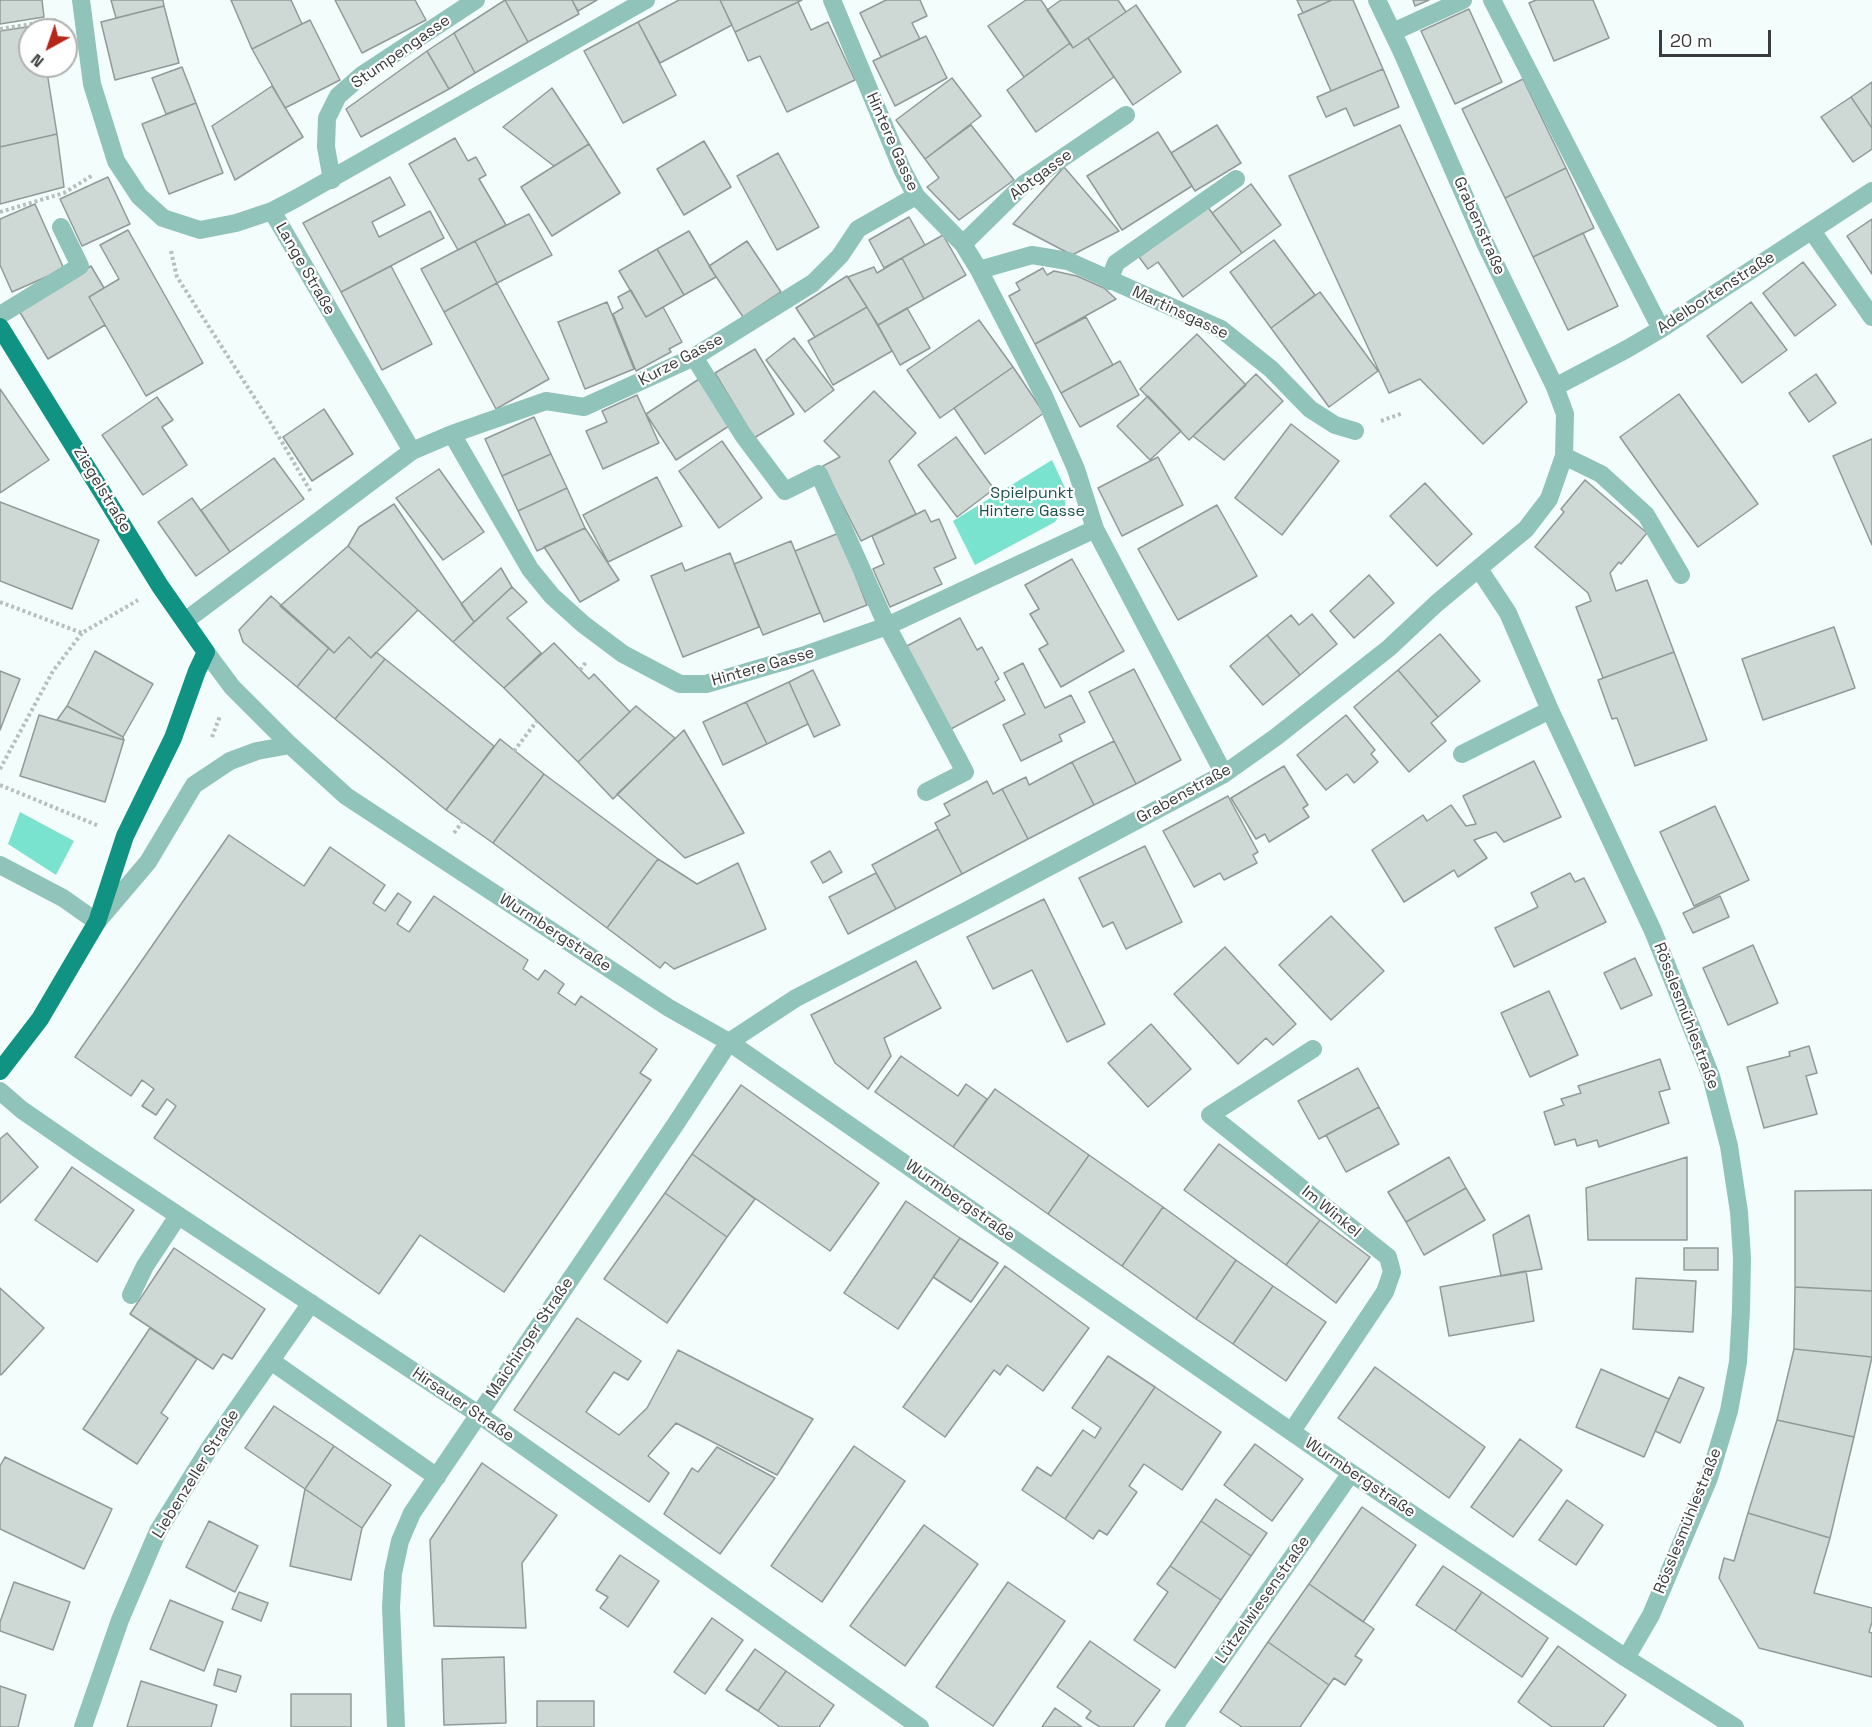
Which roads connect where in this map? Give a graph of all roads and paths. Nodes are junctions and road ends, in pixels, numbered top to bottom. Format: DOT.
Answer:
graph roads {
  1 [pos="81,0"];
  2 [pos="476,0"];
  3 [pos="646,0"];
  4 [pos="832,0"];
  5 [pos="1377,0"];
  6 [pos="1463,0"];
  7 [pos="1492,0"];
  8 [pos="18,26"];
  9 [pos="0,29"];
  10 [pos="1393,32"];
  11 [pos="1126,116"];
  12 [pos="1236,179"];
  13 [pos="332,180"];
  14 [pos="1872,191"];
  15 [pos="63,193"];
  16 [pos="916,196"];
  17 [pos="272,211"];
  18 [pos="0,212"];
  19 [pos="164,218"];
  20 [pos="61,227"];
  21 [pos="1812,231"];
  22 [pos="963,244"];
  23 [pos="979,270"];
  24 [pos="1109,281"];
  25 [pos="0,315"];
  26 [pos="1872,317"];
  27 [pos="0,327"];
  28 [pos="1661,328"];
  29 [pos="694,357"];
  30 [pos="1555,387"];
  31 [pos="1355,431"];
  32 [pos="452,434"];
  33 [pos="412,451"];
  34 [pos="1564,456"];
  35 [pos="312,493"];
  36 [pos="1095,529"];
  37 [pos="1479,569"];
  38 [pos="1681,575"];
  39 [pos="142,597"];
  40 [pos="0,602"];
  41 [pos="185,621"];
  42 [pos="887,626"];
  43 [pos="82,633"];
  44 [pos="206,652"];
  45 [pos="1550,710"];
  46 [pos="537,721"];
  47 [pos="290,745"];
  48 [pos="514,751"];
  49 [pos="1461,754"];
  50 [pos="0,769"];
  51 [pos="1224,774"];
  52 [pos="0,785"];
  53 [pos="927,792"];
  54 [pos="125,836"];
  55 [pos="0,865"];
  56 [pos="97,922"];
  57 [pos="729,1042"];
  58 [pos="1314,1049"];
  59 [pos="0,1069"];
  60 [pos="0,1091"];
  61 [pos="178,1216"];
  62 [pos="131,1295"];
  63 [pos="311,1303"];
  64 [pos="270,1361"];
  65 [pos="478,1414"];
  66 [pos="1292,1431"];
  67 [pos="1351,1473"];
  68 [pos="437,1477"];
  69 [pos="1626,1658"];
  70 [pos="83,1727"];
  71 [pos="396,1727"];
  72 [pos="920,1727"];
  73 [pos="1174,1727"];
  74 [pos="1736,1727"];
  1 -- 19 [label="street"];
  2 -- 13 [label="street, Stumpengasse"];
  3 -- 13 [label="street, Lange Straße"];
  4 -- 16 [label="street, Hintere Gasse"];
  5 -- 10 [label="street, Grabenstraße"];
  6 -- 10 [label="street"];
  7 -- 28 [label="street"];
  8 -- 9 [label="path"];
  10 -- 30 [label="street, Grabenstraße"];
  11 -- 22 [label="street, Abtgasse"];
  12 -- 24 [label="street"];
  13 -- 17 [label="street, Lange Straße"];
  14 -- 21 [label="street, Adelbortenstraße"];
  15 -- 18 [label="path"];
  16 -- 22 [label="street, Hintere Gasse"];
  16 -- 29 [label="street, Kurze Gasse"];
  17 -- 19 [label="street"];
  17 -- 33 [label="street, Lange Straße"];
  19 -- 35 [label="path"];
  20 -- 25 [label="street"];
  21 -- 26 [label="street"];
  21 -- 28 [label="street, Adelbortenstraße"];
  22 -- 23 [label="street, Hintere Gasse"];
  23 -- 24 [label="street, Martinsgasse"];
  23 -- 36 [label="street, Hintere Gasse"];
  24 -- 31 [label="street, Martinsgasse"];
  27 -- 41 [label="main road, Ziegelstraße"];
  28 -- 30 [label="street, Adelbortenstraße"];
  29 -- 32 [label="street, Kurze Gasse"];
  29 -- 42 [label="street"];
  30 -- 34 [label="street, Grabenstraße"];
  32 -- 33 [label="street, Kurze Gasse"];
  32 -- 42 [label="street, Hintere Gasse"];
  33 -- 41 [label="street"];
  34 -- 37 [label="street, Grabenstraße"];
  34 -- 38 [label="street"];
  36 -- 42 [label="street, Hintere Gasse"];
  36 -- 51 [label="street, Hintere Gasse"];
  37 -- 45 [label="street, Rösslesmühlestraße"];
  37 -- 51 [label="street, Grabenstraße"];
  39 -- 43 [label="path"];
  40 -- 43 [label="path"];
  41 -- 44 [label="main road, Ziegelstraße"];
  42 -- 53 [label="street"];
  43 -- 50 [label="path"];
  44 -- 47 [label="street, Wurmbergstraße"];
  44 -- 54 [label="main road"];
  45 -- 49 [label="street"];
  45 -- 69 [label="street, Rösslesmühlestraße"];
  46 -- 48 [label="path"];
  47 -- 56 [label="street"];
  47 -- 57 [label="street, Wurmbergstraße"];
  51 -- 57 [label="street, Grabenstraße"];
  52 -- 54 [label="path"];
  54 -- 56 [label="main road"];
  55 -- 56 [label="street"];
  56 -- 59 [label="main road"];
  57 -- 65 [label="street, Maichinger Straße"];
  57 -- 66 [label="street, Wurmbergstraße"];
  58 -- 66 [label="street, Im Winkel"];
  60 -- 61 [label="street, Hirsauer Straße"];
  61 -- 62 [label="street"];
  61 -- 63 [label="street, Hirsauer Straße"];
  63 -- 64 [label="street, Liebenzeller Straße"];
  63 -- 65 [label="street, Hirsauer Straße"];
  64 -- 68 [label="street"];
  64 -- 70 [label="street, Liebenzeller Straße"];
  65 -- 68 [label="street, Maichinger Straße"];
  65 -- 72 [label="street, Hirsauer Straße"];
  66 -- 67 [label="street, Wurmbergstraße"];
  67 -- 69 [label="street, Wurmbergstraße"];
  67 -- 73 [label="street, Lützelwiesenstraße"];
  68 -- 71 [label="street, Maichinger Straße"];
  69 -- 74 [label="street, Wurmbergstraße"];
}
